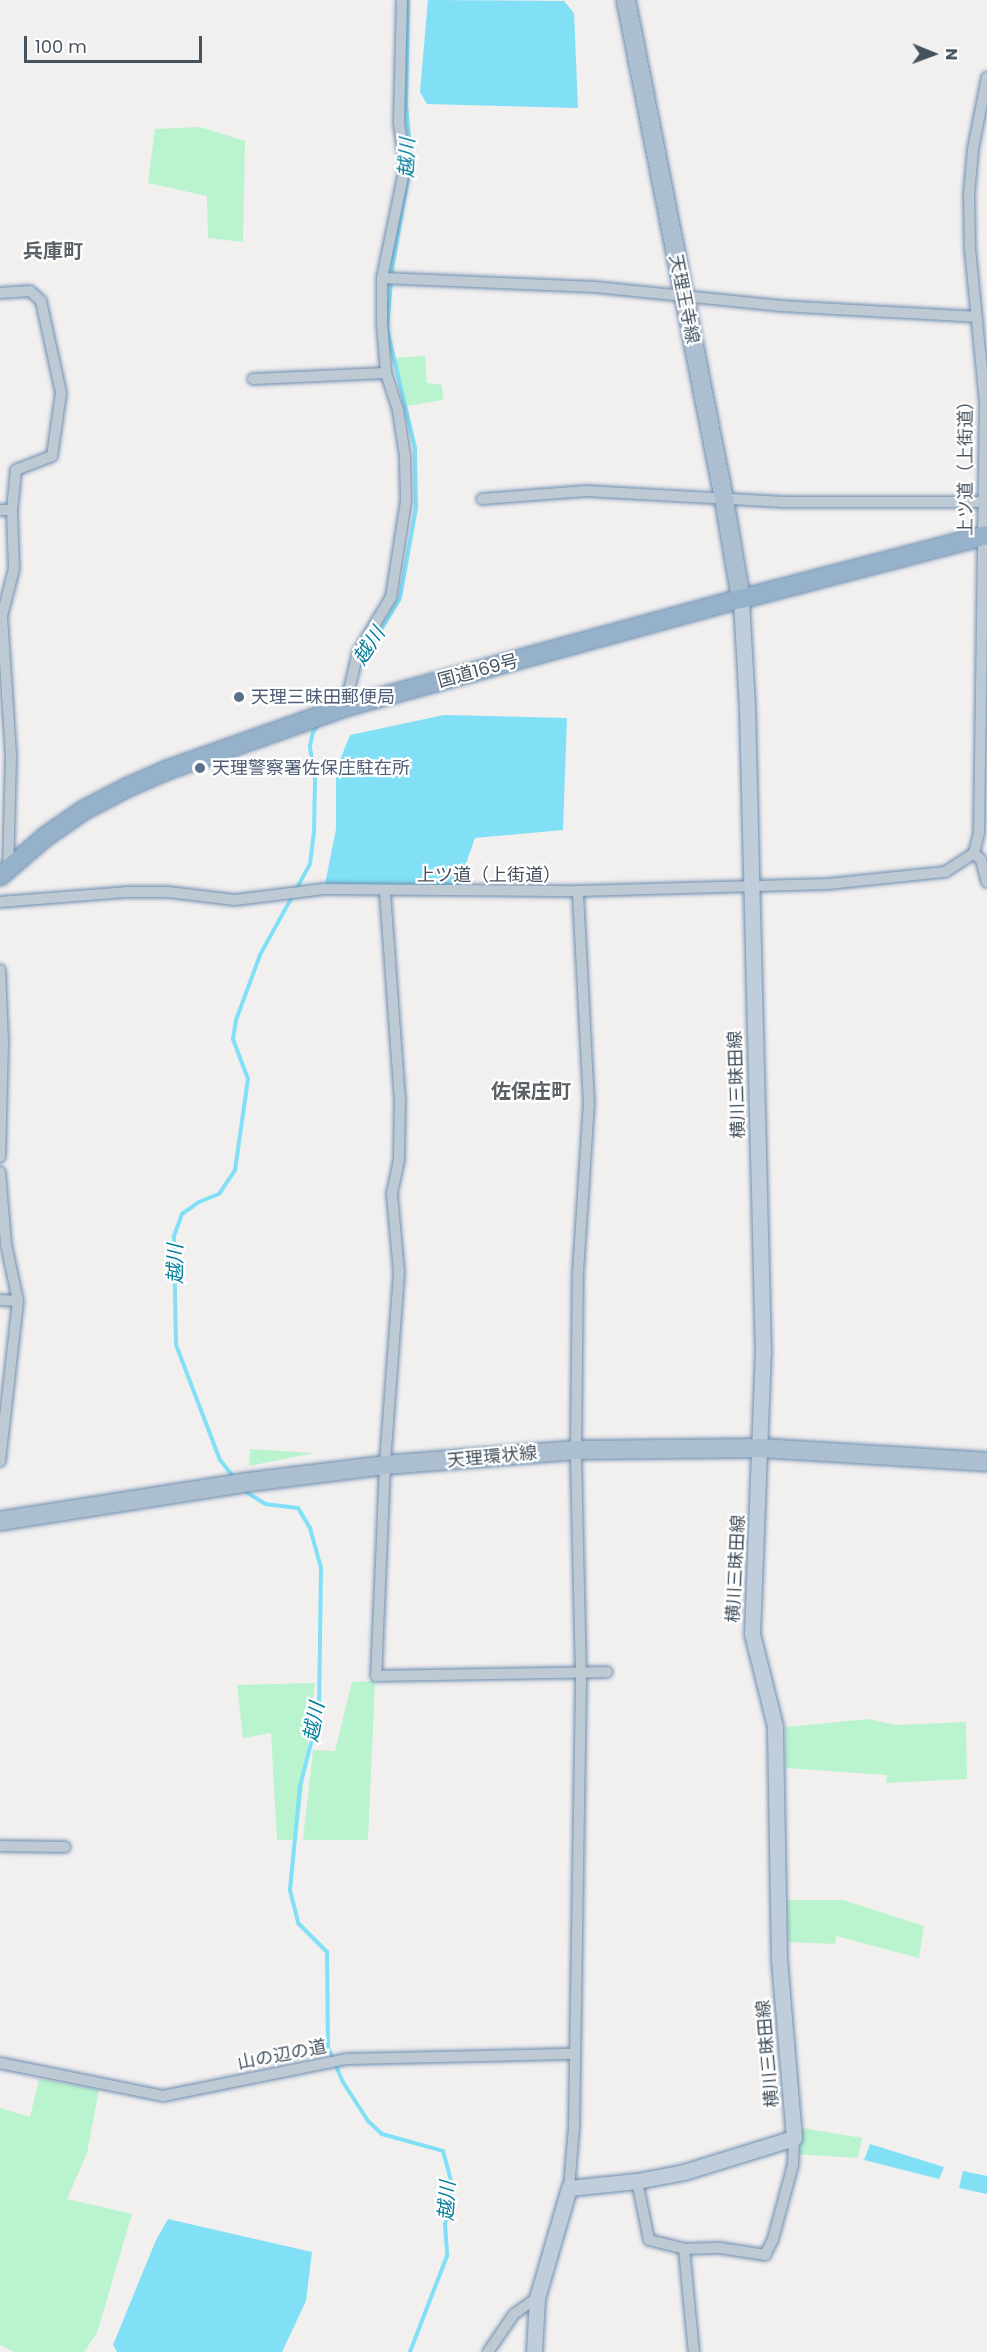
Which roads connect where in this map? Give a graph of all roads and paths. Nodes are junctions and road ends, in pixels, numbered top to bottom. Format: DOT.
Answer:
graph roads {
  1 [pos="402,0"];
  2 [pos="626,0"];
  3 [pos="987,77"];
  4 [pos="382,278"];
  5 [pos="0,293"];
  6 [pos="682,294"];
  7 [pos="976,316"];
  8 [pos="386,373"];
  9 [pos="253,379"];
  10 [pos="482,499"];
  11 [pos="724,499"];
  12 [pos="984,502"];
  13 [pos="0,510"];
  14 [pos="12,510"];
  15 [pos="985,536"];
  16 [pos="741,599"];
  17 [pos="345,707"];
  18 [pos="974,853"];
  19 [pos="4,872"];
  20 [pos="987,882"];
  21 [pos="750,888"];
  22 [pos="578,891"];
  23 [pos="385,892"];
  24 [pos="0,902"];
  25 [pos="0,970"];
  26 [pos="0,1157"];
  27 [pos="0,1172"];
  28 [pos="0,1300"];
  29 [pos="18,1301"];
  30 [pos="761,1448"];
  31 [pos="576,1450"];
  32 [pos="0,1461"];
  33 [pos="987,1462"];
  34 [pos="385,1465"];
  35 [pos="0,1521"];
  36 [pos="607,1672"];
  37 [pos="581,1673"];
  38 [pos="0,1846"];
  39 [pos="65,1847"];
  40 [pos="574,2054"];
  41 [pos="0,2064"];
  42 [pos="794,2138"];
  43 [pos="637,2181"];
  44 [pos="569,2188"];
  45 [pos="684,2249"];
  46 [pos="537,2298"];
  47 [pos="488,2352"];
  48 [pos="534,2352"];
  49 [pos="694,2352"];
  1 -- 4 [label="street"];
  2 -- 6 [label="main road, 天理王寺線"];
  3 -- 7 [label="street, 上ツ道（上街道）"];
  4 -- 6 [label="street"];
  4 -- 8 [label="street"];
  5 -- 14 [label="street"];
  6 -- 7 [label="street"];
  6 -- 11 [label="main road, 天理王寺線"];
  7 -- 12 [label="street, 上ツ道（上街道）"];
  8 -- 9 [label="street"];
  8 -- 17 [label="street"];
  10 -- 11 [label="street"];
  11 -- 12 [label="street"];
  11 -- 16 [label="main road, 天理王寺線"];
  12 -- 15 [label="street, 上ツ道（上街道）"];
  13 -- 14 [label="street"];
  14 -- 19 [label="street"];
  15 -- 16 [label="highway, 国道169号"];
  15 -- 18 [label="street, 上ツ道（上街道）"];
  16 -- 17 [label="highway, 国道169号"];
  16 -- 21 [label="main road, 横川三昧田線"];
  17 -- 19 [label="highway, 国道169号"];
  18 -- 20 [label="street"];
  18 -- 21 [label="street, 上ツ道（上街道）"];
  21 -- 22 [label="street, 上ツ道（上街道）"];
  21 -- 30 [label="main road, 横川三昧田線"];
  22 -- 23 [label="street, 上ツ道（上街道）"];
  22 -- 31 [label="street"];
  23 -- 24 [label="street, 上ツ道（上街道）"];
  23 -- 34 [label="street"];
  25 -- 26 [label="street"];
  27 -- 29 [label="street"];
  28 -- 29 [label="street"];
  29 -- 32 [label="street"];
  30 -- 31 [label="main road, 天理環状線"];
  30 -- 33 [label="main road, 天理環状線"];
  30 -- 42 [label="main road, 横川三昧田線"];
  31 -- 34 [label="main road, 天理環状線"];
  31 -- 37 [label="street"];
  34 -- 35 [label="main road, 天理環状線"];
  34 -- 37 [label="street"];
  36 -- 37 [label="street"];
  37 -- 40 [label="street"];
  38 -- 39 [label="street"];
  40 -- 41 [label="street, 山の辺の道"];
  40 -- 44 [label="street"];
  42 -- 43 [label="main road"];
  42 -- 45 [label="street"];
  43 -- 44 [label="main road"];
  43 -- 45 [label="street"];
  44 -- 46 [label="main road"];
  45 -- 49 [label="street"];
  46 -- 47 [label="street"];
  46 -- 48 [label="main road"];
}
